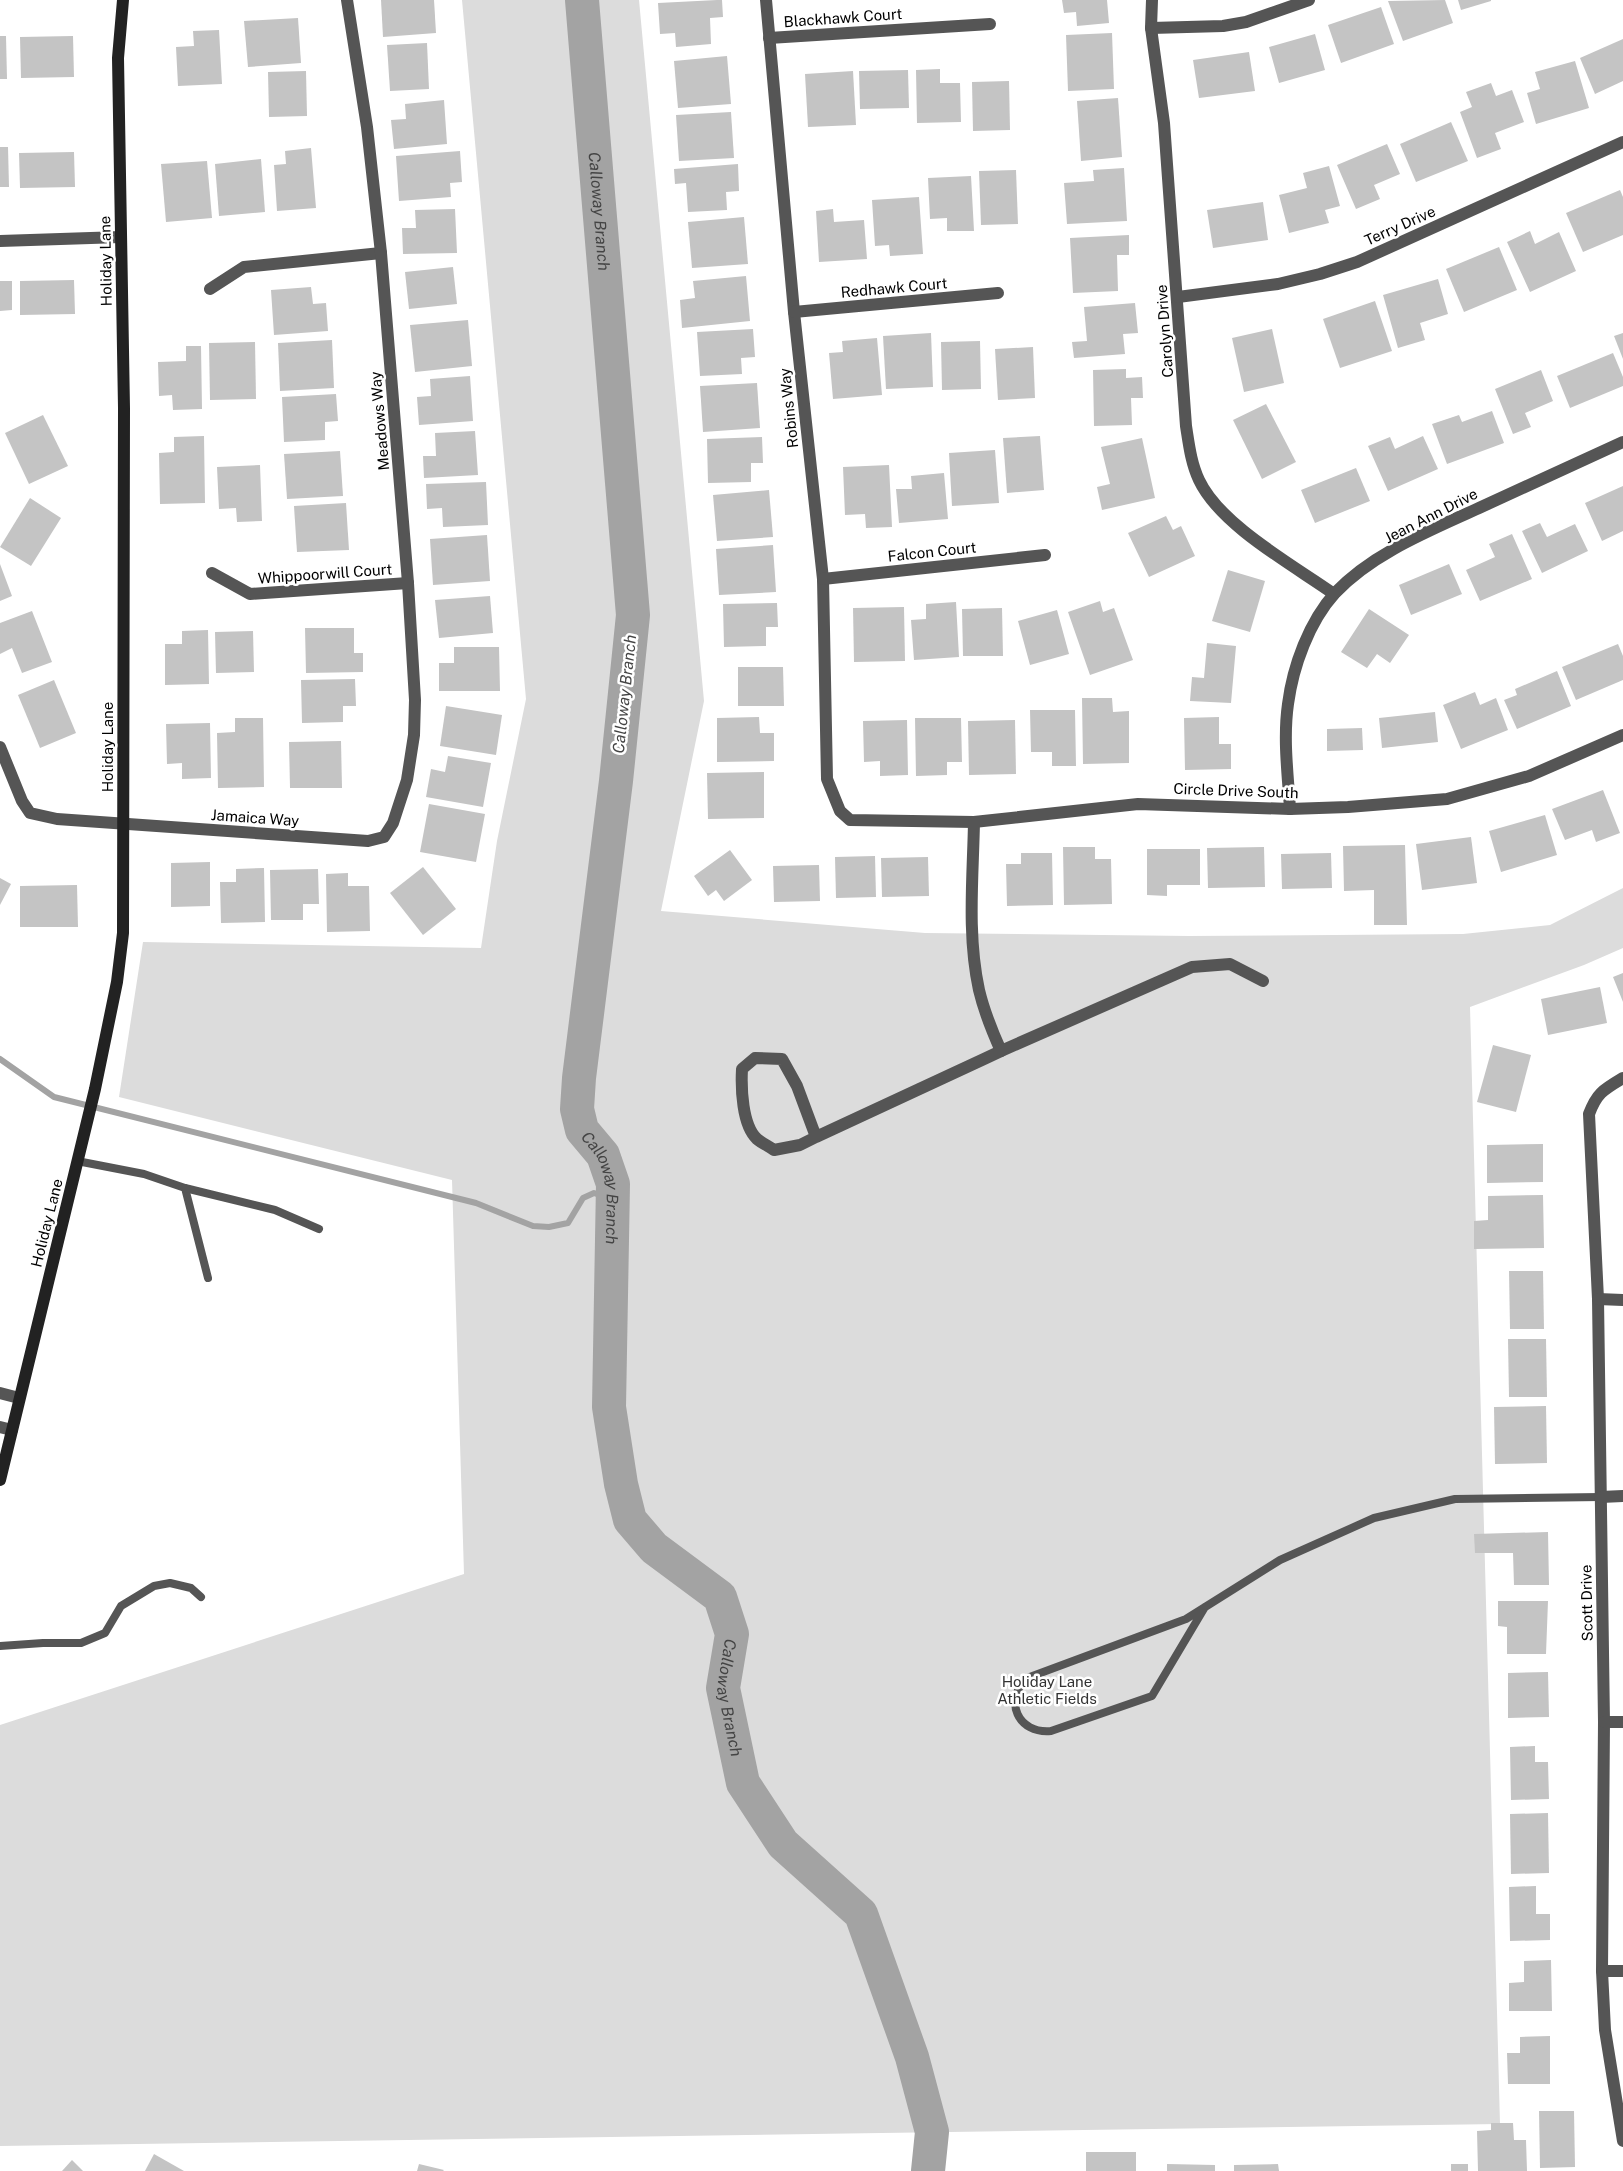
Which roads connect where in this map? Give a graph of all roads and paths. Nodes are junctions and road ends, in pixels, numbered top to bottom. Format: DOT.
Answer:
graph roads {
  1 [pos="123,0"];
  2 [pos="347,0"];
  3 [pos="766,0"];
  4 [pos="1152,0"];
  5 [pos="1309,0"];
  6 [pos="990,24"];
  7 [pos="1151,28"];
  8 [pos="769,38"];
  9 [pos="1623,142"];
  10 [pos="121,237"];
  11 [pos="0,241"];
  12 [pos="381,253"];
  13 [pos="210,289"];
  14 [pos="998,293"];
  15 [pos="1178,297"];
  16 [pos="794,312"];
  17 [pos="1623,442"];
  18 [pos="1045,555"];
  19 [pos="212,573"];
  20 [pos="823,579"];
  21 [pos="408,583"];
  22 [pos="1334,594"];
  23 [pos="1623,735"];
  24 [pos="0,747"];
  25 [pos="1290,809"];
  26 [pos="840,811"];
  27 [pos="974,822"];
  28 [pos="122,823"];
  29 [pos="384,837"];
  30 [pos="1263,981"];
  31 [pos="1001,1051"];
  32 [pos="1623,1078"];
  33 [pos="816,1137"];
  34 [pos="77,1161"];
  35 [pos="184,1188"];
  36 [pos="319,1229"];
  37 [pos="208,1278"];
  38 [pos="1598,1299"];
  39 [pos="1623,1300"];
  40 [pos="0,1393"];
  41 [pos="20,1398"];
  42 [pos="6,1429"];
  43 [pos="0,1480"];
  44 [pos="1623,1496"];
  45 [pos="1601,1497"];
  46 [pos="201,1597"];
  47 [pos="1205,1607"];
  48 [pos="0,1646"];
  49 [pos="1604,1722"];
  50 [pos="1623,1722"];
  51 [pos="1602,1971"];
  52 [pos="1623,1971"];
  53 [pos="1623,2141"];
  1 -- 10 [label="street, Holiday Lane"];
  2 -- 12 [label="street, Meadows Way"];
  3 -- 8 [label="street, Robins Way"];
  4 -- 7 [label="street, Carolyn Drive"];
  5 -- 7 [label="street"];
  6 -- 8 [label="street, Blackhawk Court"];
  7 -- 15 [label="street, Carolyn Drive"];
  8 -- 16 [label="street, Robins Way"];
  9 -- 15 [label="street, Terry Drive"];
  10 -- 11 [label="street"];
  10 -- 28 [label="street, Holiday Lane"];
  12 -- 13 [label="street"];
  12 -- 21 [label="street, Meadows Way"];
  14 -- 16 [label="street, Redhawk Court"];
  15 -- 22 [label="street, Carolyn Drive"];
  16 -- 20 [label="street, Robins Way"];
  17 -- 22 [label="street, Jean Ann Drive"];
  18 -- 20 [label="street, Falcon Court"];
  19 -- 21 [label="street, Whippoorwill Court"];
  20 -- 26 [label="street, Robins Way"];
  21 -- 29 [label="street, Meadows Way"];
  22 -- 25 [label="street, Jean Ann Drive"];
  23 -- 25 [label="street, Circle Drive South"];
  24 -- 28 [label="street, Jamaica Way"];
  25 -- 27 [label="street, Circle Drive South"];
  26 -- 27 [label="street, Circle Drive South"];
  27 -- 31 [label="street"];
  28 -- 29 [label="street, Jamaica Way"];
  28 -- 34 [label="street, Holiday Lane"];
  30 -- 31 [label="street"];
  31 -- 33 [label="street"];
  32 -- 38 [label="street, Scott Drive"];
  33 -- 33 [label="street"];
  34 -- 35 [label="lane"];
  34 -- 41 [label="street, Holiday Lane"];
  35 -- 36 [label="lane"];
  35 -- 37 [label="lane"];
  38 -- 39 [label="street"];
  38 -- 45 [label="street, Scott Drive"];
  40 -- 41 [label="street"];
  41 -- 42 [label="street, Holiday Lane"];
  42 -- 43 [label="street, Holiday Lane"];
  44 -- 45 [label="street"];
  45 -- 47 [label="lane"];
  45 -- 49 [label="street, Scott Drive"];
  46 -- 48 [label="lane"];
  47 -- 47 [label="lane"];
  49 -- 50 [label="street"];
  49 -- 51 [label="street, Scott Drive"];
  51 -- 52 [label="street"];
  51 -- 53 [label="street, Scott Drive"];
}
